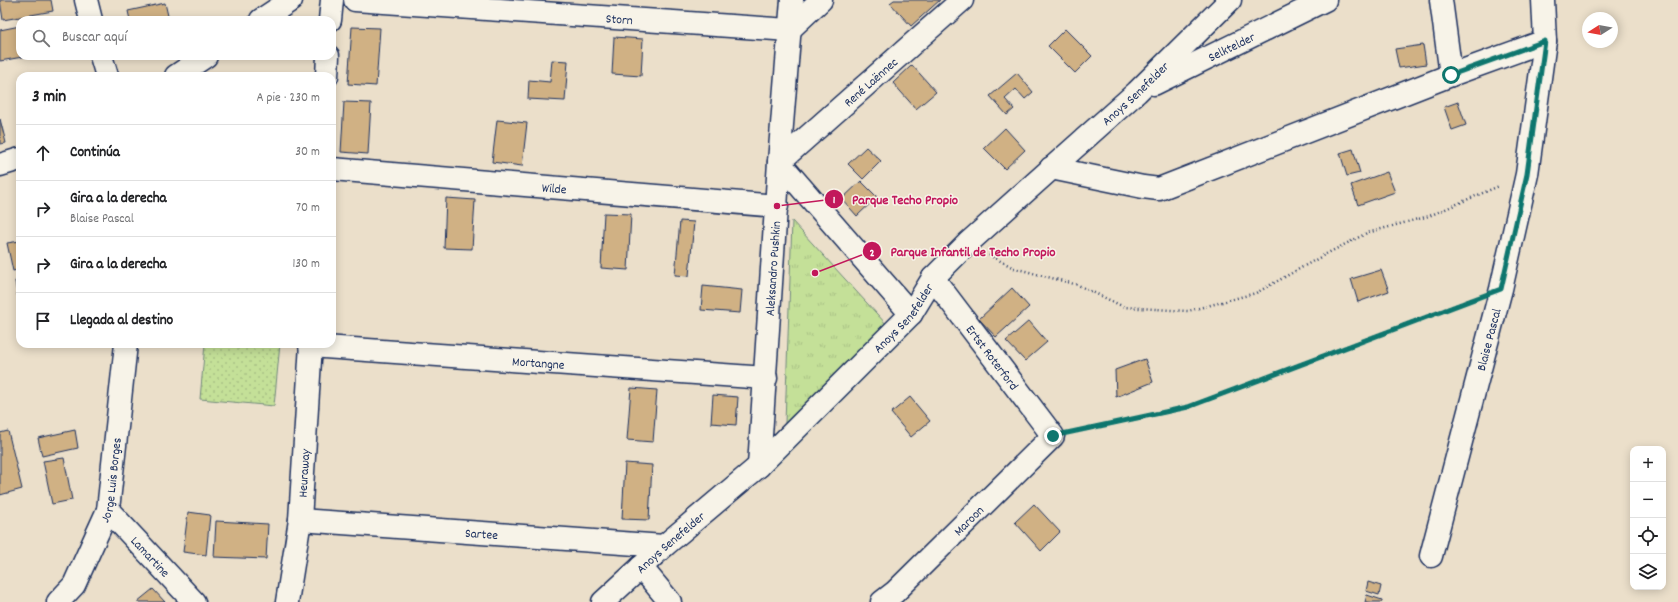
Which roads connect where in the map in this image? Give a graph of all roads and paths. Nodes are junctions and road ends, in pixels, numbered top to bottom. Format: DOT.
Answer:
graph roads {
  1 [pos="86,0"];
  2 [pos="290,0"];
  3 [pos="332,0"];
  4 [pos="355,0"];
  5 [pos="792,0"];
  6 [pos="821,0"];
  7 [pos="962,0"];
  8 [pos="1230,0"];
  9 [pos="1325,0"];
  10 [pos="1441,0"];
  11 [pos="1543,0"];
  12 [pos="607,9"];
  13 [pos="91,16"];
  14 [pos="267,16"];
  15 [pos="330,16"];
  16 [pos="789,30"];
  17 [pos="1545,41"];
  18 [pos="102,60"];
  19 [pos="200,60"];
  20 [pos="328,60"];
  21 [pos="106,72"];
  22 [pos="182,72"];
  23 [pos="327,72"];
  24 [pos="1451,75"];
  25 [pos="1137,92"];
  26 [pos="16,160"];
  27 [pos="778,162"];
  28 [pos="0,165"];
  29 [pos="1051,168"];
  30 [pos="336,169"];
  31 [pos="1527,174"];
  32 [pos="777,206"];
  33 [pos="968,243"];
  34 [pos="933,278"];
  35 [pos="1501,289"];
  36 [pos="911,314"];
  37 [pos="336,347"];
  38 [pos="126,348"];
  39 [pos="311,348"];
  40 [pos="766,378"];
  41 [pos="1053,436"];
  42 [pos="759,466"];
  43 [pos="108,510"];
  44 [pos="300,520"];
  45 [pos="664,546"];
  46 [pos="1431,556"];
  47 [pos="641,567"];
  48 [pos="894,599"];
  49 [pos="58,602"];
  50 [pos="194,602"];
  51 [pos="287,602"];
  52 [pos="603,602"];
  53 [pos="670,602"];
  1 -- 13 [label="street"];
  2 -- 14 [label="street"];
  3 -- 15 [label="street"];
  4 -- 12 [label="street, Storn"];
  5 -- 16 [label="street, Aleksandro Pushkin"];
  6 -- 16 [label="street"];
  7 -- 27 [label="street, René Laënnec"];
  8 -- 25 [label="street, Anoys Senefelder"];
  9 -- 25 [label="street, Selktelder"];
  10 -- 24 [label="street"];
  11 -- 17 [label="street, Blaise Pascal"];
  12 -- 16 [label="street, Storn"];
  16 -- 27 [label="street, Aleksandro Pushkin"];
  17 -- 24 [label="street"];
  17 -- 31 [label="street, Blaise Pascal"];
  18 -- 21 [label="street"];
  19 -- 22 [label="street"];
  20 -- 23 [label="street"];
  24 -- 29 [label="street"];
  25 -- 29 [label="street, Anoys Senefelder"];
  26 -- 28 [label="street"];
  27 -- 32 [label="street, Aleksandro Pushkin"];
  27 -- 36 [label="street"];
  29 -- 33 [label="street, Anoys Senefelder"];
  30 -- 32 [label="street, Wilde"];
  31 -- 33 [label="path"];
  31 -- 35 [label="street, Blaise Pascal"];
  32 -- 40 [label="street, Aleksandro Pushkin"];
  33 -- 34 [label="street, Anoys Senefelder"];
  34 -- 36 [label="street, Anoys Senefelder"];
  34 -- 41 [label="street, Ertst Roterford"];
  35 -- 41 [label="path"];
  35 -- 46 [label="street, Blaise Pascal"];
  36 -- 42 [label="street, Anoys Senefelder"];
  37 -- 40 [label="street, Mortangne"];
  38 -- 43 [label="street, Jorge Luis Borges"];
  39 -- 44 [label="street, Heuraway"];
  40 -- 42 [label="street, Aleksandro Pushkin"];
  41 -- 48 [label="street, Maroon"];
  42 -- 45 [label="street, Anoys Senefelder"];
  43 -- 49 [label="street, Jorge Luis Borges"];
  43 -- 50 [label="street, Lamartine"];
  44 -- 45 [label="street, Sartee"];
  44 -- 51 [label="street, Heuraway"];
  45 -- 47 [label="street, Anoys Senefelder"];
  47 -- 52 [label="street, Anoys Senefelder"];
  47 -- 53 [label="street"];
}
